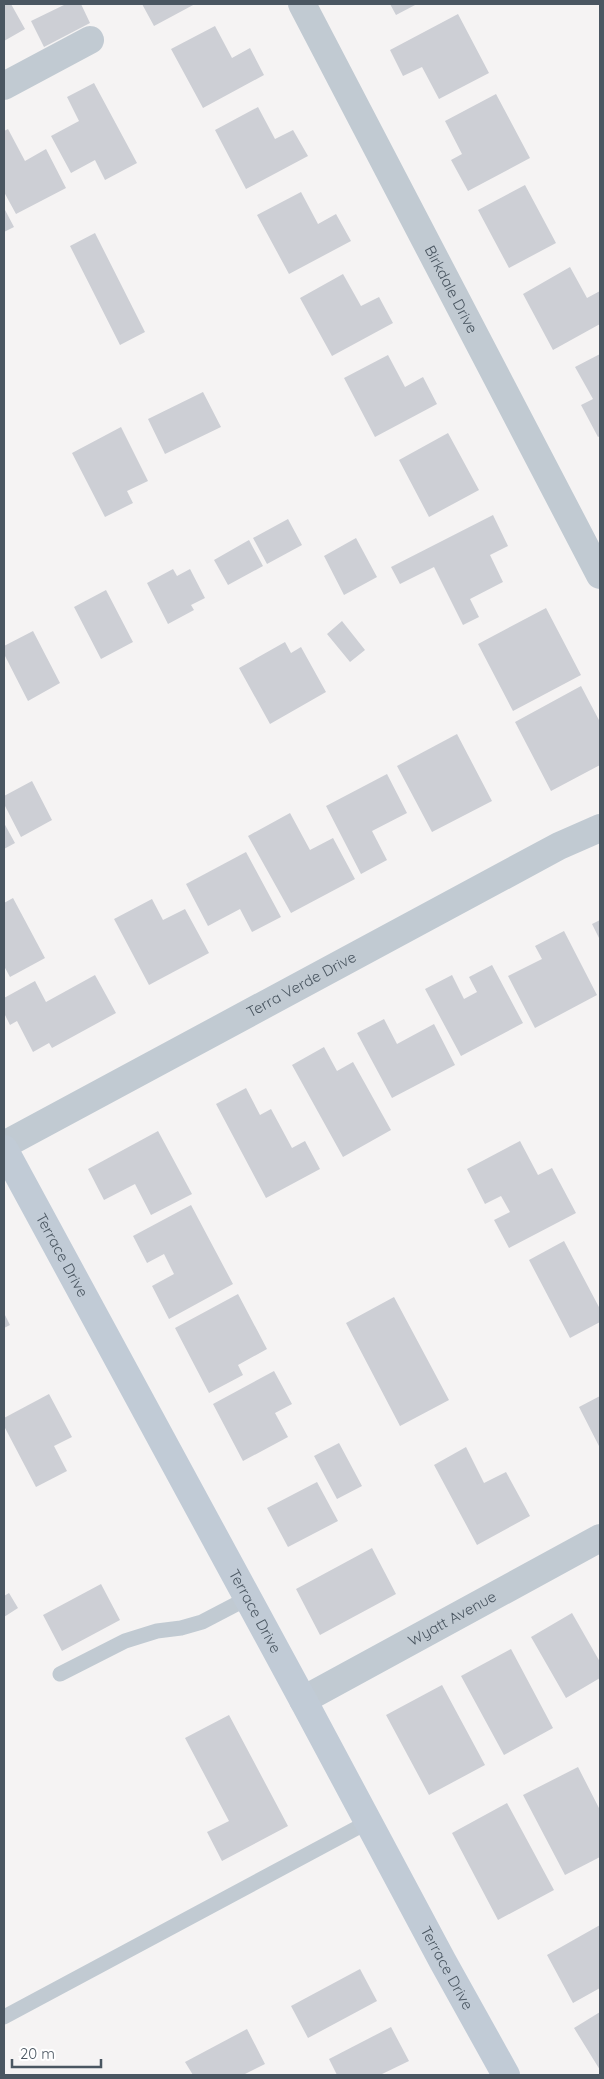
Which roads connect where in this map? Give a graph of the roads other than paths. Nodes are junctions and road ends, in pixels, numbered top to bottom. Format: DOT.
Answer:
graph roads {
  1 [pos="302,4"];
  2 [pos="90,40"];
  3 [pos="4,86"];
  4 [pos="600,575"];
  5 [pos="600,828"];
  6 [pos="4,1144"];
  7 [pos="4,1149"];
  8 [pos="600,1538"];
  9 [pos="248,1598"];
  10 [pos="60,1674"];
  11 [pos="303,1700"];
  12 [pos="368,1822"];
  13 [pos="4,2017"];
  14 [pos="506,2075"];
  1 -- 4 [label="street, Birkdale Drive"];
  2 -- 3 [label="street"];
  5 -- 6 [label="street, Terra Verde Drive"];
  7 -- 9 [label="street, Terrace Drive"];
  8 -- 11 [label="street, Wyatt Avenue"];
  9 -- 10 [label="lane"];
  9 -- 11 [label="street, Terrace Drive"];
  11 -- 12 [label="street, Terrace Drive"];
  12 -- 13 [label="lane"];
  12 -- 14 [label="street, Terrace Drive"];
}
